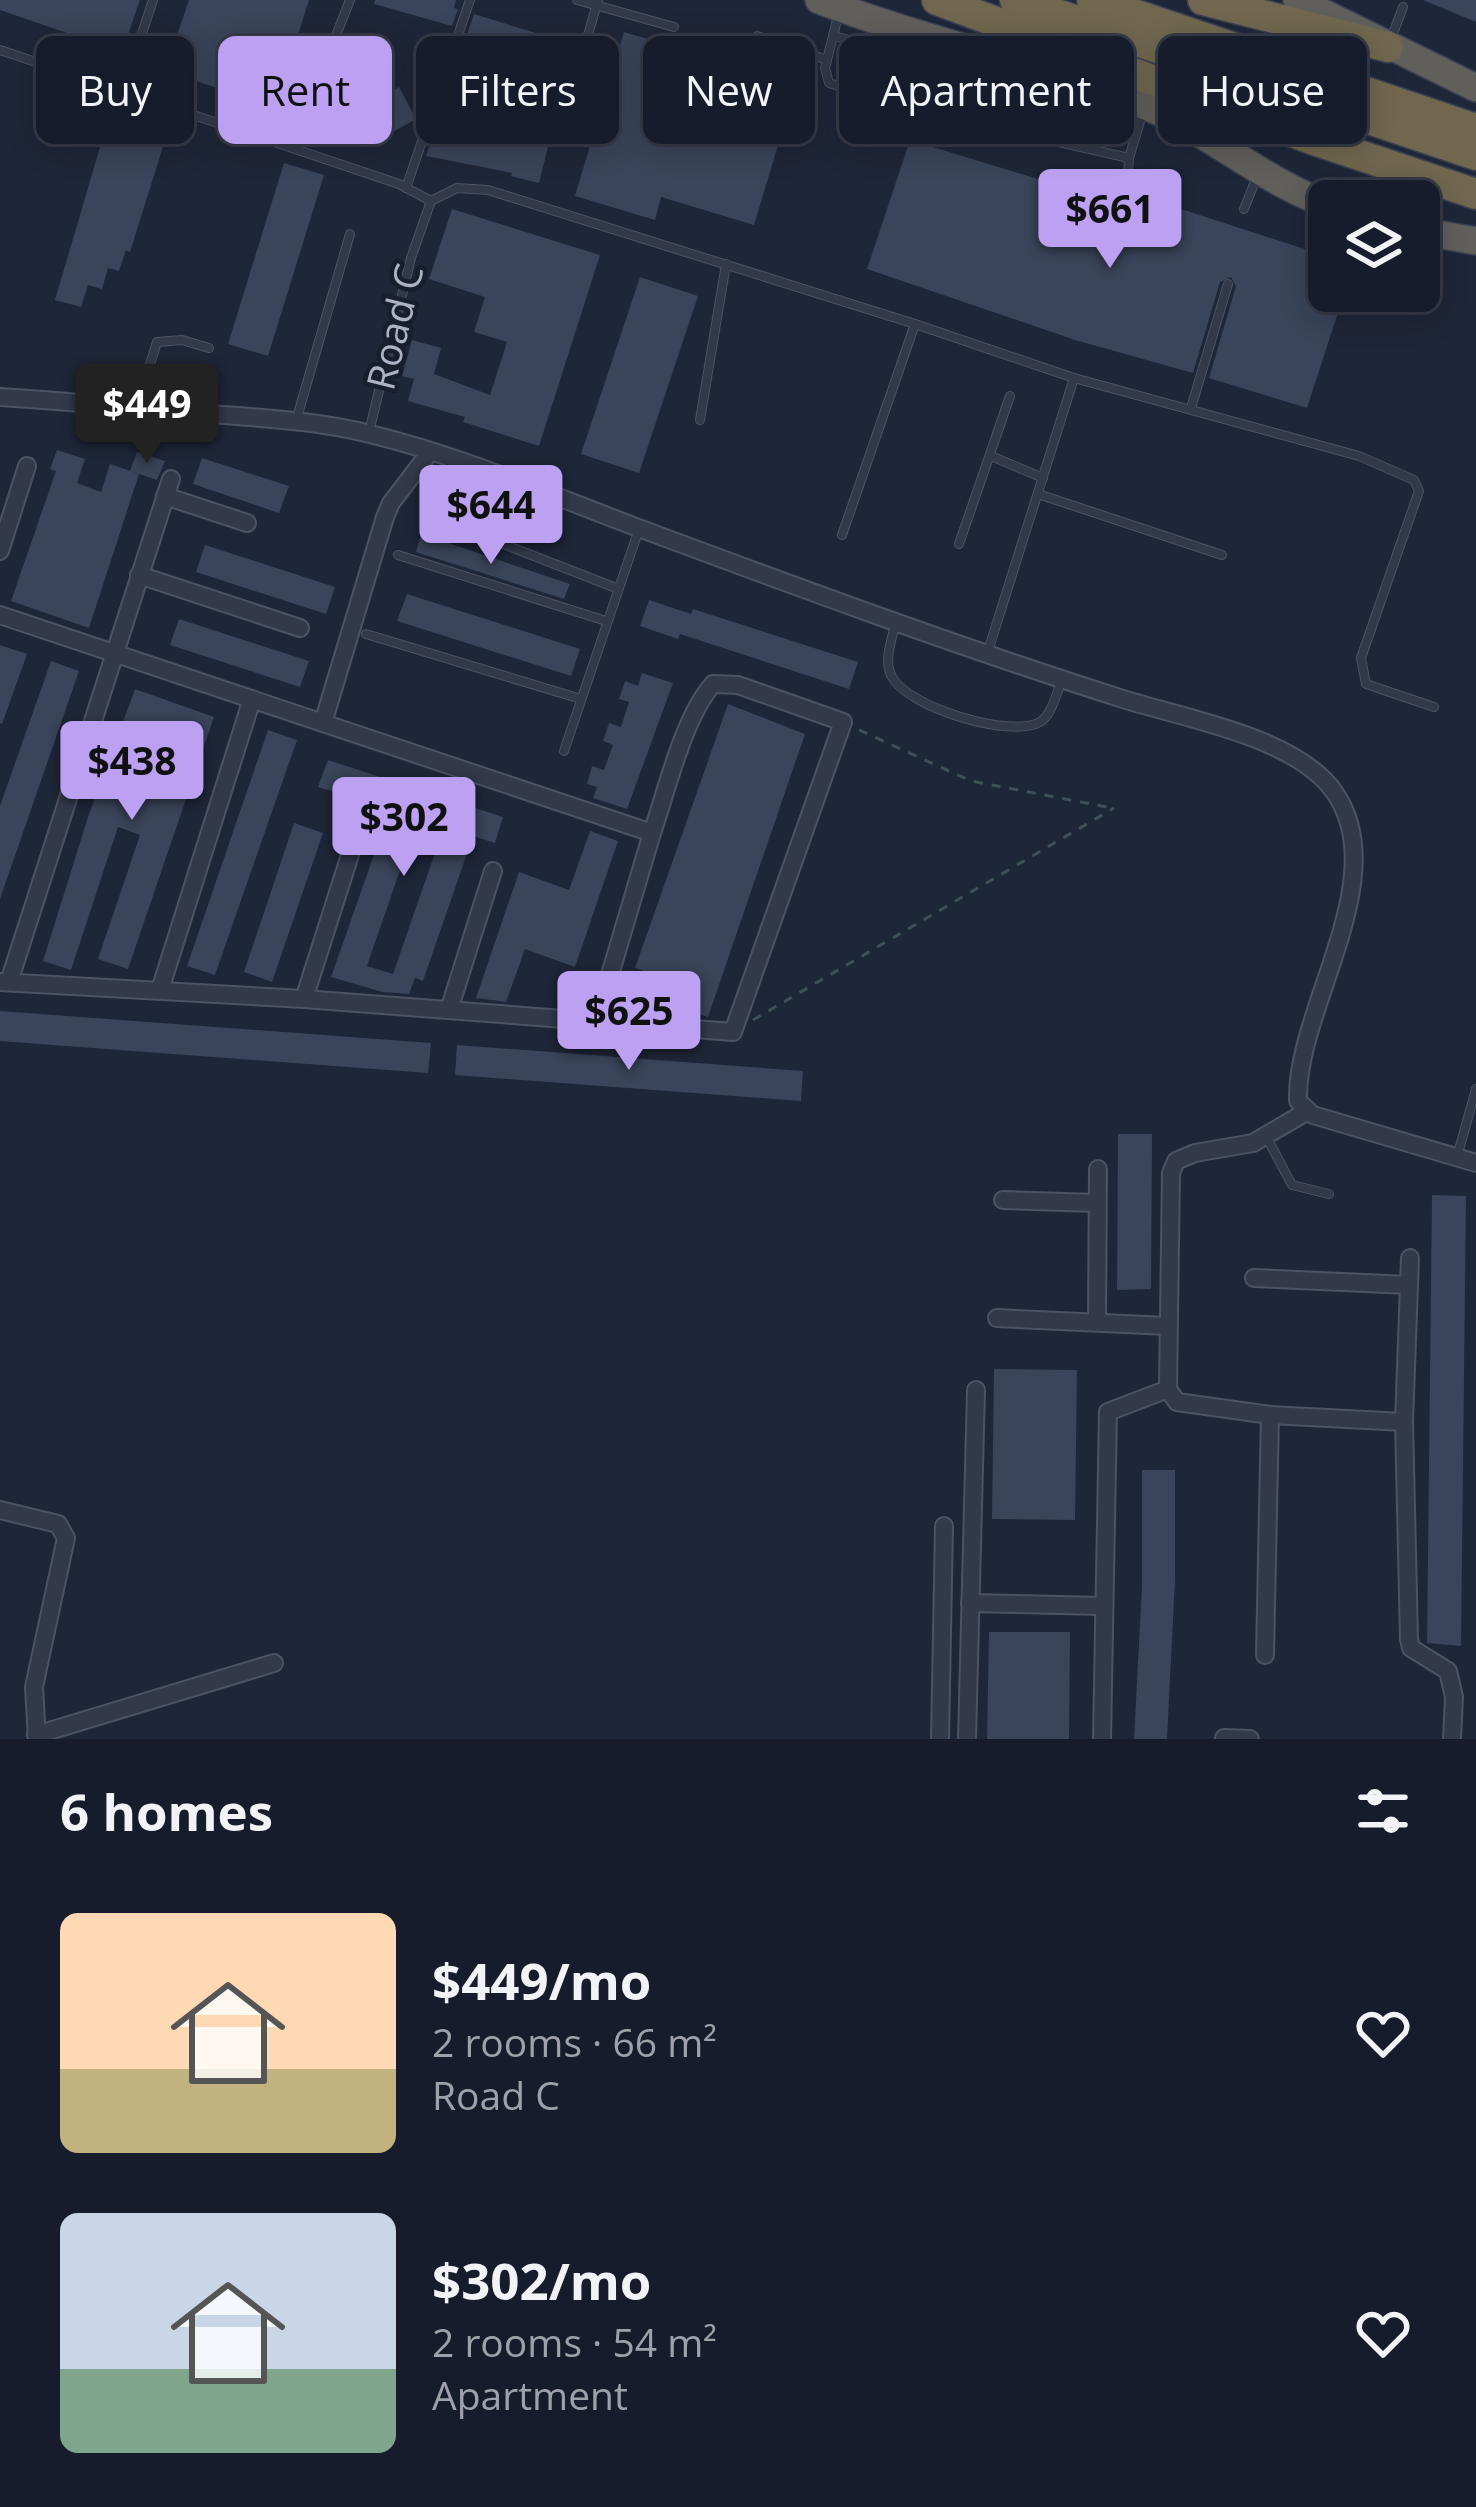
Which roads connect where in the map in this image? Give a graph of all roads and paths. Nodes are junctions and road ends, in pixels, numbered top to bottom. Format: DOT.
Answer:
graph roads {
  1 [pos="153,0"];
  2 [pos="350,0"];
  3 [pos="470,0"];
  4 [pos="577,0"];
  5 [pos="938,0"];
  6 [pos="1015,0"];
  7 [pos="1092,0"];
  8 [pos="1203,0"];
  9 [pos="1298,0"];
  10 [pos="597,3"];
  11 [pos="1403,7"];
  12 [pos="831,15"];
  13 [pos="674,27"];
  14 [pos="141,36"];
  15 [pos="336,36"];
  16 [pos="588,36"];
  17 [pos="896,36"];
  18 [pos="1388,47"];
  19 [pos="0,50"];
  20 [pos="815,56"];
  21 [pos="827,60"];
  22 [pos="36,62"];
  23 [pos="839,86"];
  24 [pos="1476,88"];
  25 [pos="1134,111"];
  26 [pos="1142,114"];
  27 [pos="194,116"];
  28 [pos="1476,129"];
  29 [pos="1067,144"];
  30 [pos="1476,155"];
  31 [pos="1129,158"];
  32 [pos="1259,172"];
  33 [pos="406,188"];
  34 [pos="1476,194"];
  35 [pos="1127,196"];
  36 [pos="1308,196"];
  37 [pos="430,201"];
  38 [pos="1244,208"];
  39 [pos="350,233"];
  40 [pos="1440,235"];
  41 [pos="1476,241"];
  42 [pos="726,264"];
  43 [pos="1228,284"];
  44 [pos="915,324"];
  45 [pos="209,348"];
  46 [pos="1074,378"];
  47 [pos="1010,396"];
  48 [pos="0,397"];
  49 [pos="1191,408"];
  50 [pos="136,409"];
  51 [pos="700,420"];
  52 [pos="296,422"];
  53 [pos="369,433"];
  54 [pos="430,452"];
  55 [pos="991,457"];
  56 [pos="451,459"];
  57 [pos="27,466"];
  58 [pos="1042,478"];
  59 [pos="1038,494"];
  60 [pos="247,523"];
  61 [pos="639,528"];
  62 [pos="842,535"];
  63 [pos="959,544"];
  64 [pos="0,551"];
  65 [pos="398,555"];
  66 [pos="1222,555"];
  67 [pos="139,574"];
  68 [pos="616,588"];
  69 [pos="0,615"];
  70 [pos="606,621"];
  71 [pos="896,621"];
  72 [pos="300,628"];
  73 [pos="367,634"];
  74 [pos="988,653"];
  75 [pos="114,655"];
  76 [pos="1062,680"];
  77 [pos="252,699"];
  78 [pos="581,699"];
  79 [pos="1435,707"];
  80 [pos="843,722"];
  81 [pos="323,723"];
  82 [pos="564,751"];
  83 [pos="357,833"];
  84 [pos="652,833"];
  85 [pos="493,871"];
  86 [pos="4,982"];
  87 [pos="160,990"];
  88 [pos="304,999"];
  89 [pos="449,1010"];
  90 [pos="596,1022"];
  91 [pos="733,1032"];
  92 [pos="1476,1089"];
  93 [pos="1306,1112"];
  94 [pos="1265,1135"];
  95 [pos="1457,1156"];
  96 [pos="1476,1163"];
  97 [pos="1098,1169"];
  98 [pos="1329,1194"];
  99 [pos="1004,1200"];
  100 [pos="1097,1203"];
  101 [pos="1410,1258"];
  102 [pos="1254,1278"];
  103 [pos="1409,1285"];
  104 [pos="998,1318"];
  105 [pos="1097,1322"];
  106 [pos="1168,1326"];
  107 [pos="1168,1389"];
  108 [pos="976,1390"];
  109 [pos="1270,1415"];
  110 [pos="1404,1422"];
  111 [pos="0,1510"];
  112 [pos="944,1526"];
  113 [pos="970,1603"];
  114 [pos="1102,1606"];
  115 [pos="1265,1655"];
  116 [pos="274,1664"];
  117 [pos="37,1737"];
  118 [pos="1224,1738"];
  119 [pos="940,1739"];
  120 [pos="967,1739"];
  121 [pos="1102,1739"];
  122 [pos="1250,1739"];
  123 [pos="1452,1739"];
  1 -- 14 [label="lane"];
  2 -- 15 [label="lane"];
  3 -- 33 [label="lane"];
  4 -- 10 [label="lane"];
  5 -- 34 [label="highway"];
  6 -- 30 [label="highway"];
  7 -- 28 [label="highway"];
  8 -- 18 [label="highway"];
  9 -- 18 [label="highway"];
  10 -- 13 [label="lane"];
  10 -- 16 [label="lane"];
  11 -- 18 [label="lane"];
  12 -- 17 [label="highway"];
  12 -- 21 [label="lane"];
  18 -- 24 [label="highway"];
  19 -- 22 [label="lane"];
  20 -- 21 [label="lane"];
  21 -- 23 [label="lane"];
  25 -- 26 [label="highway"];
  26 -- 31 [label="lane"];
  26 -- 32 [label="highway"];
  27 -- 33 [label="lane"];
  29 -- 31 [label="lane"];
  31 -- 35 [label="lane"];
  32 -- 36 [label="highway"];
  32 -- 38 [label="lane"];
  33 -- 37 [label="lane"];
  37 -- 42 [label="lane"];
  37 -- 53 [label="lane, Road C"];
  39 -- 52 [label="lane"];
  40 -- 41 [label="highway"];
  42 -- 44 [label="lane"];
  42 -- 51 [label="lane"];
  43 -- 49 [label="lane"];
  44 -- 46 [label="lane"];
  44 -- 62 [label="lane"];
  45 -- 50 [label="lane"];
  46 -- 49 [label="lane"];
  46 -- 58 [label="lane"];
  47 -- 55 [label="lane"];
  48 -- 50 [label="street, Road C"];
  49 -- 79 [label="lane"];
  50 -- 52 [label="street, Road C"];
  52 -- 53 [label="street, Road C"];
  53 -- 54 [label="street"];
  54 -- 56 [label="street"];
  54 -- 81 [label="street"];
  55 -- 58 [label="lane"];
  55 -- 63 [label="lane"];
  56 -- 61 [label="street"];
  56 -- 68 [label="lane"];
  57 -- 64 [label="street"];
  58 -- 59 [label="lane"];
  59 -- 66 [label="lane"];
  59 -- 74 [label="lane"];
  60 -- 67 [label="street"];
  61 -- 68 [label="lane"];
  61 -- 71 [label="street"];
  65 -- 70 [label="lane"];
  67 -- 72 [label="street"];
  67 -- 75 [label="street"];
  68 -- 70 [label="lane"];
  69 -- 75 [label="street"];
  70 -- 78 [label="lane"];
  71 -- 74 [label="street"];
  71 -- 76 [label="lane"];
  73 -- 78 [label="lane"];
  74 -- 76 [label="street"];
  75 -- 77 [label="street"];
  75 -- 86 [label="street"];
  76 -- 93 [label="street"];
  77 -- 81 [label="street"];
  77 -- 87 [label="street"];
  78 -- 82 [label="lane"];
  80 -- 84 [label="street"];
  80 -- 91 [label="street"];
  80 -- 91 [label="path"];
  81 -- 84 [label="street"];
  83 -- 88 [label="street"];
  84 -- 90 [label="street"];
  85 -- 89 [label="street"];
  86 -- 87 [label="street"];
  87 -- 88 [label="street"];
  88 -- 89 [label="street"];
  89 -- 90 [label="street"];
  90 -- 91 [label="street"];
  92 -- 95 [label="lane"];
  93 -- 94 [label="street"];
  93 -- 95 [label="street"];
  94 -- 98 [label="lane"];
  94 -- 106 [label="street"];
  95 -- 96 [label="street"];
  97 -- 100 [label="street"];
  99 -- 100 [label="street"];
  100 -- 105 [label="street"];
  101 -- 103 [label="street"];
  102 -- 103 [label="street"];
  103 -- 110 [label="street"];
  104 -- 105 [label="street"];
  105 -- 106 [label="street"];
  106 -- 107 [label="street"];
  107 -- 109 [label="street"];
  107 -- 114 [label="street"];
  108 -- 113 [label="street"];
  109 -- 110 [label="street"];
  109 -- 115 [label="street"];
  110 -- 123 [label="street"];
  111 -- 117 [label="street"];
  112 -- 119 [label="street"];
  113 -- 114 [label="street"];
  113 -- 120 [label="street"];
  114 -- 121 [label="street"];
  116 -- 117 [label="street"];
  118 -- 122 [label="street"];
}
